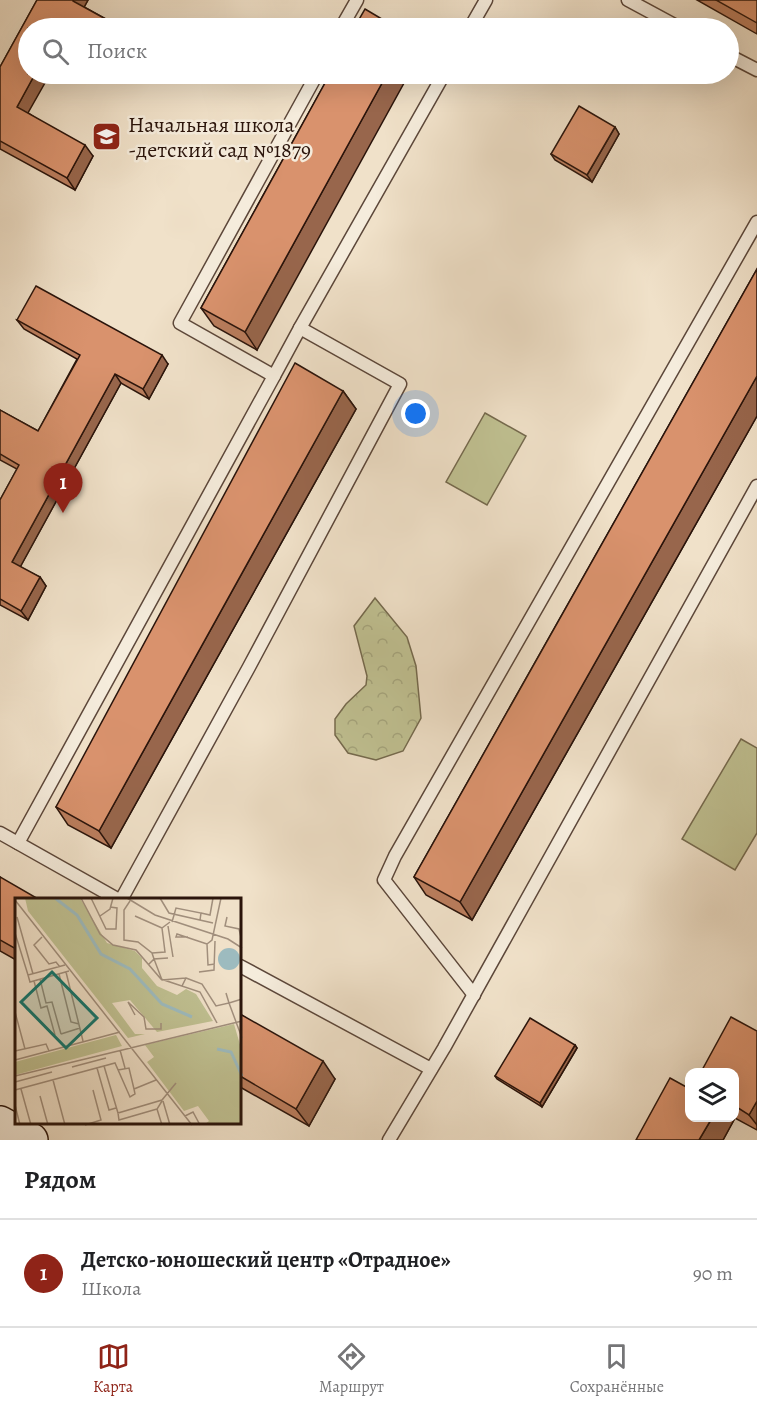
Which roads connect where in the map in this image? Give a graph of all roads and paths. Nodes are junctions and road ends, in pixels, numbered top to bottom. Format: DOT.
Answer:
graph roads {
  1 [pos="357,0"];
  2 [pos="486,0"];
  3 [pos="628,0"];
  4 [pos="347,18"];
  5 [pos="476,18"];
  6 [pos="661,18"];
  7 [pos="739,60"];
  8 [pos="757,70"];
  9 [pos="311,84"];
  10 [pos="438,84"];
  11 [pos="757,222"];
  12 [pos="300,328"];
  13 [pos="274,376"];
  14 [pos="757,486"];
  15 [pos="0,833"];
  16 [pos="18,843"];
  17 [pos="116,898"];
  18 [pos="121,898"];
  19 [pos="242,967"];
  20 [pos="474,995"];
  21 [pos="431,1069"];
  22 [pos="0,1123"];
  23 [pos="31,1140"];
  24 [pos="389,1140"];
  1 -- 4 [label="lane"];
  2 -- 5 [label="lane"];
  3 -- 6 [label="lane"];
  7 -- 8 [label="lane"];
  9 -- 13 [label="lane"];
  10 -- 12 [label="lane"];
  11 -- 20 [label="lane"];
  12 -- 13 [label="lane"];
  12 -- 18 [label="lane"];
  13 -- 16 [label="lane"];
  14 -- 20 [label="lane"];
  15 -- 16 [label="lane"];
  16 -- 17 [label="lane"];
  19 -- 21 [label="lane"];
  20 -- 21 [label="lane"];
  21 -- 24 [label="lane"];
  22 -- 23 [label="main road"];
}
